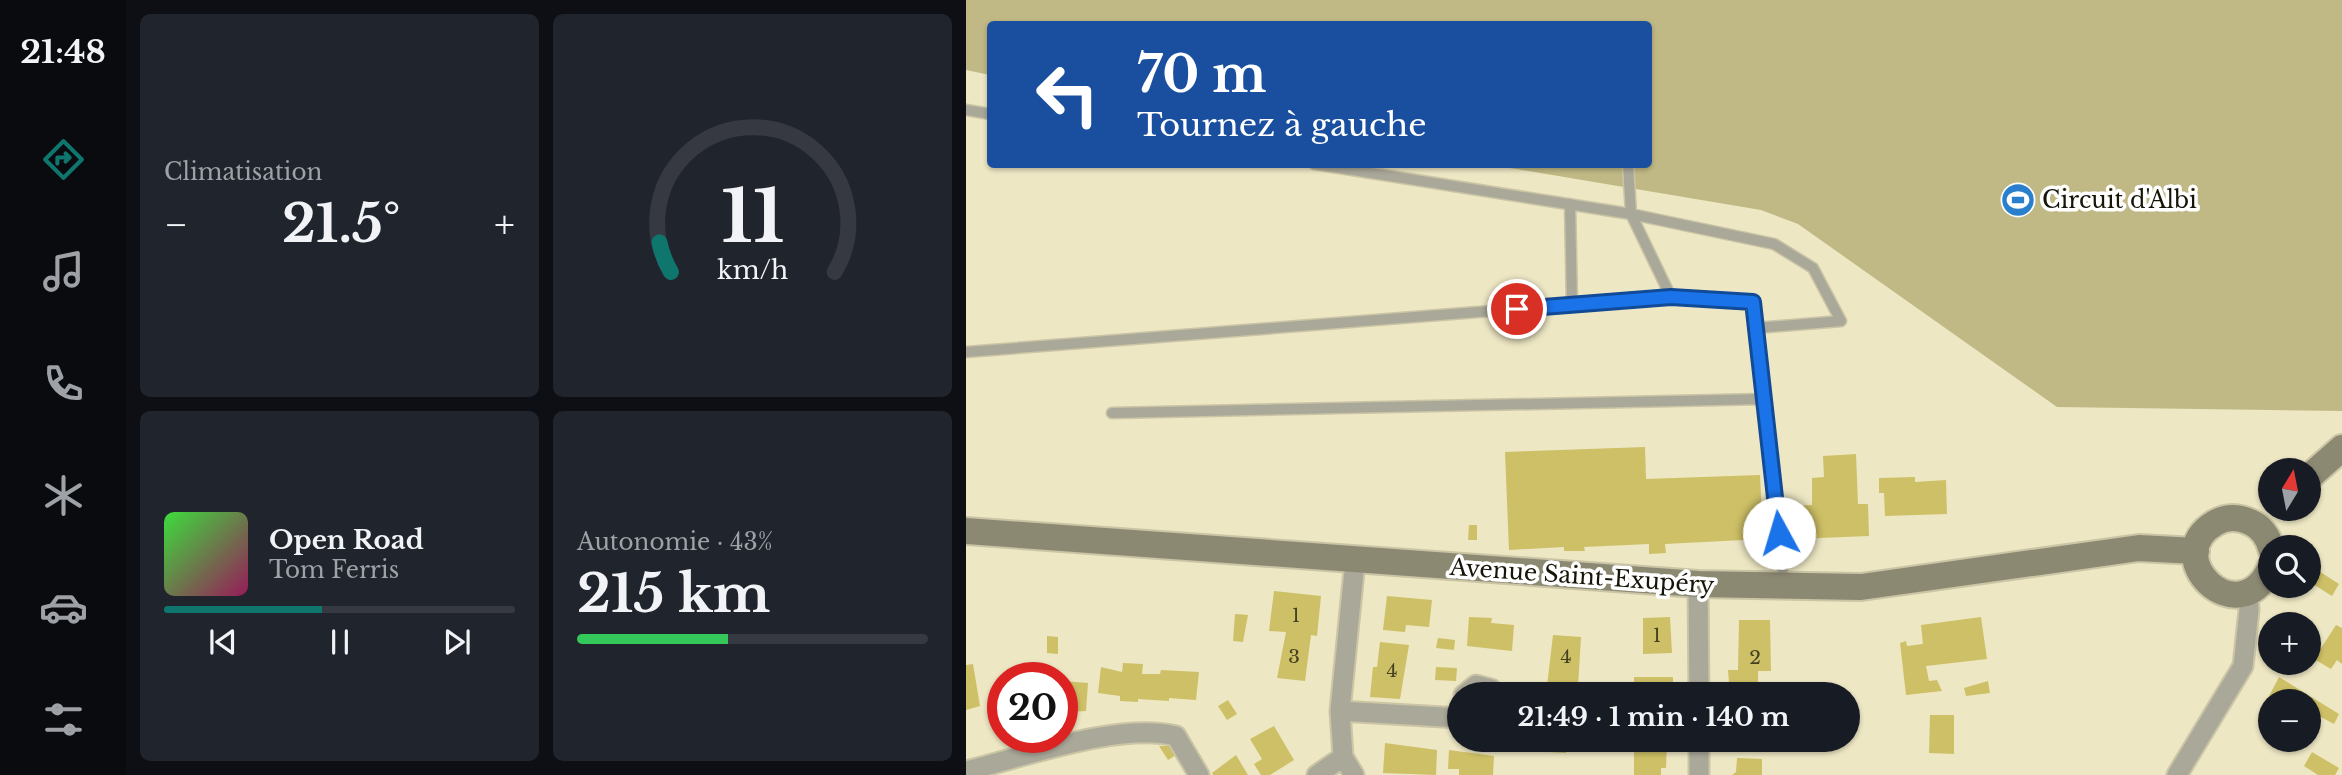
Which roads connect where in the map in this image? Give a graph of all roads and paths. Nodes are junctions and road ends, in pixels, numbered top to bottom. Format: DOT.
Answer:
graph roads {
  1 [pos="966,110"];
  2 [pos="987,114"];
  3 [pos="1340,168"];
  4 [pos="1628,168"];
  5 [pos="1570,204"];
  6 [pos="1631,214"];
  7 [pos="1671,297"];
  8 [pos="1572,305"];
  9 [pos="1756,328"];
  10 [pos="966,352"];
  11 [pos="1764,399"];
  12 [pos="1112,413"];
  13 [pos="2342,447"];
  14 [pos="2321,466"];
  15 [pos="2258,517"];
  16 [pos="966,531"];
  17 [pos="2196,551"];
  18 [pos="1355,561"];
  19 [pos="1698,584"];
  20 [pos="1784,586"];
  21 [pos="2258,586"];
  22 [pos="2248,592"];
  23 [pos="1699,682"];
  24 [pos="1340,711"];
  25 [pos="1447,717"];
  26 [pos="1699,752"];
  27 [pos="1343,757"];
  28 [pos="966,771"];
  29 [pos="1199,775"];
  30 [pos="1317,775"];
  31 [pos="1354,775"];
  32 [pos="1699,775"];
  33 [pos="2177,775"];
  1 -- 2 [label="lane"];
  3 -- 5 [label="lane"];
  4 -- 6 [label="lane"];
  5 -- 6 [label="lane"];
  5 -- 8 [label="lane"];
  6 -- 7 [label="lane"];
  6 -- 9 [label="lane"];
  7 -- 8 [label="lane"];
  7 -- 9 [label="lane"];
  8 -- 10 [label="lane"];
  9 -- 11 [label="lane"];
  11 -- 12 [label="lane"];
  11 -- 20 [label="lane"];
  13 -- 14 [label="street"];
  15 -- 17 [label="street"];
  16 -- 18 [label="street, Avenue Saint-Exupéry"];
  17 -- 20 [label="street, Avenue Saint-Exupéry"];
  17 -- 22 [label="street"];
  18 -- 19 [label="street, Avenue Saint-Exupéry"];
  18 -- 24 [label="street"];
  19 -- 20 [label="street, Avenue Saint-Exupéry"];
  19 -- 23 [label="street"];
  21 -- 22 [label="street"];
  22 -- 33 [label="street"];
  24 -- 25 [label="street"];
  24 -- 27 [label="street"];
  26 -- 32 [label="street"];
  27 -- 30 [label="street"];
  27 -- 31 [label="street"];
  28 -- 29 [label="street"];
}
